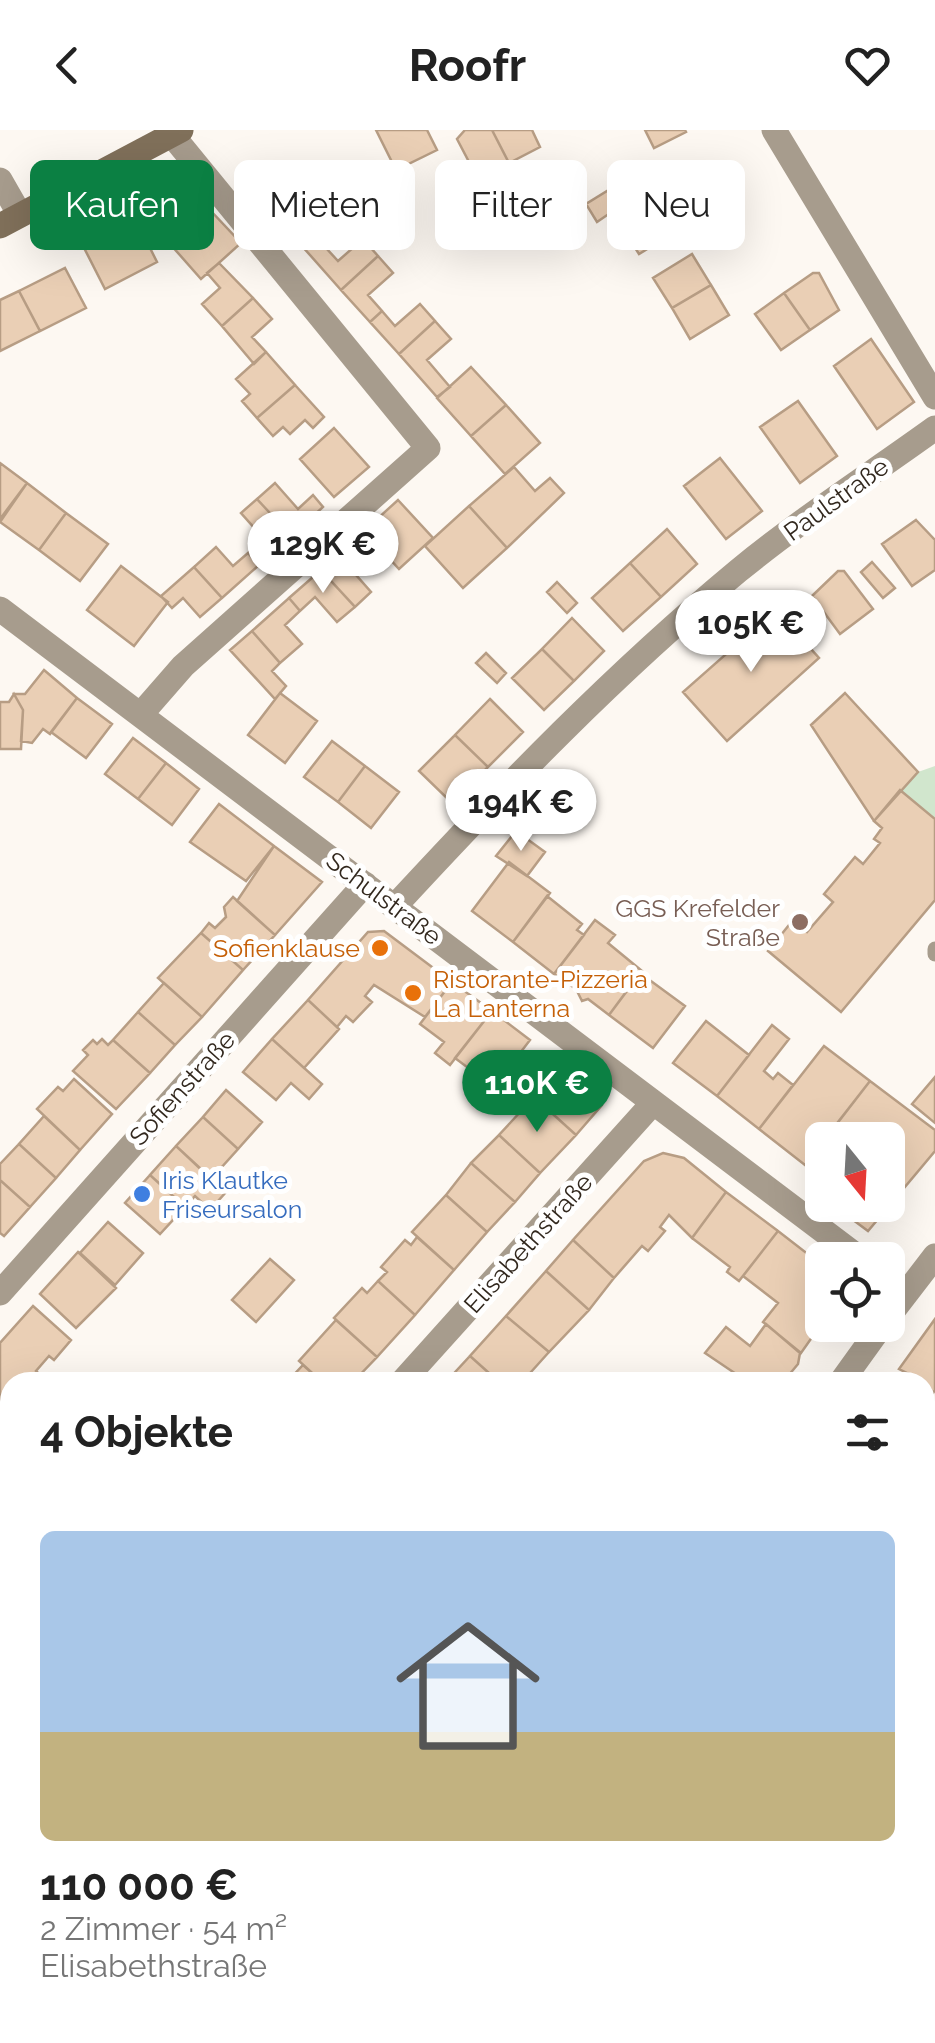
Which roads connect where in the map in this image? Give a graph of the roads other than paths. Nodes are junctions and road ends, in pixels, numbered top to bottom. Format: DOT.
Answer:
graph roads {
  1 [pos="774,130"];
  2 [pos="177,132"];
  3 [pos="0,180"];
  4 [pos="10,220"];
  5 [pos="935,397"];
  6 [pos="935,428"];
  7 [pos="0,609"];
  8 [pos="142,713"];
  9 [pos="365,884"];
  10 [pos="394,906"];
  11 [pos="653,1103"];
  12 [pos="838,1242"];
  13 [pos="935,1256"];
  14 [pos="905,1279"];
  15 [pos="0,1293"];
  16 [pos="870,1342"];
  17 [pos="411,1372"];
  18 [pos="848,1372"];
  1 -- 5 [label="street"];
  2 -- 4 [label="main road"];
  2 -- 8 [label="street"];
  3 -- 4 [label="street"];
  6 -- 10 [label="street, Paulstraße"];
  7 -- 8 [label="street, Schulstraße"];
  8 -- 9 [label="street, Schulstraße"];
  9 -- 10 [label="street, Schulstraße"];
  9 -- 15 [label="street, Sofienstraße"];
  10 -- 11 [label="street, Schulstraße"];
  11 -- 12 [label="street, Schulstraße"];
  11 -- 17 [label="street, Elisabethstraße"];
  13 -- 14 [label="street"];
  16 -- 18 [label="street"];
}
